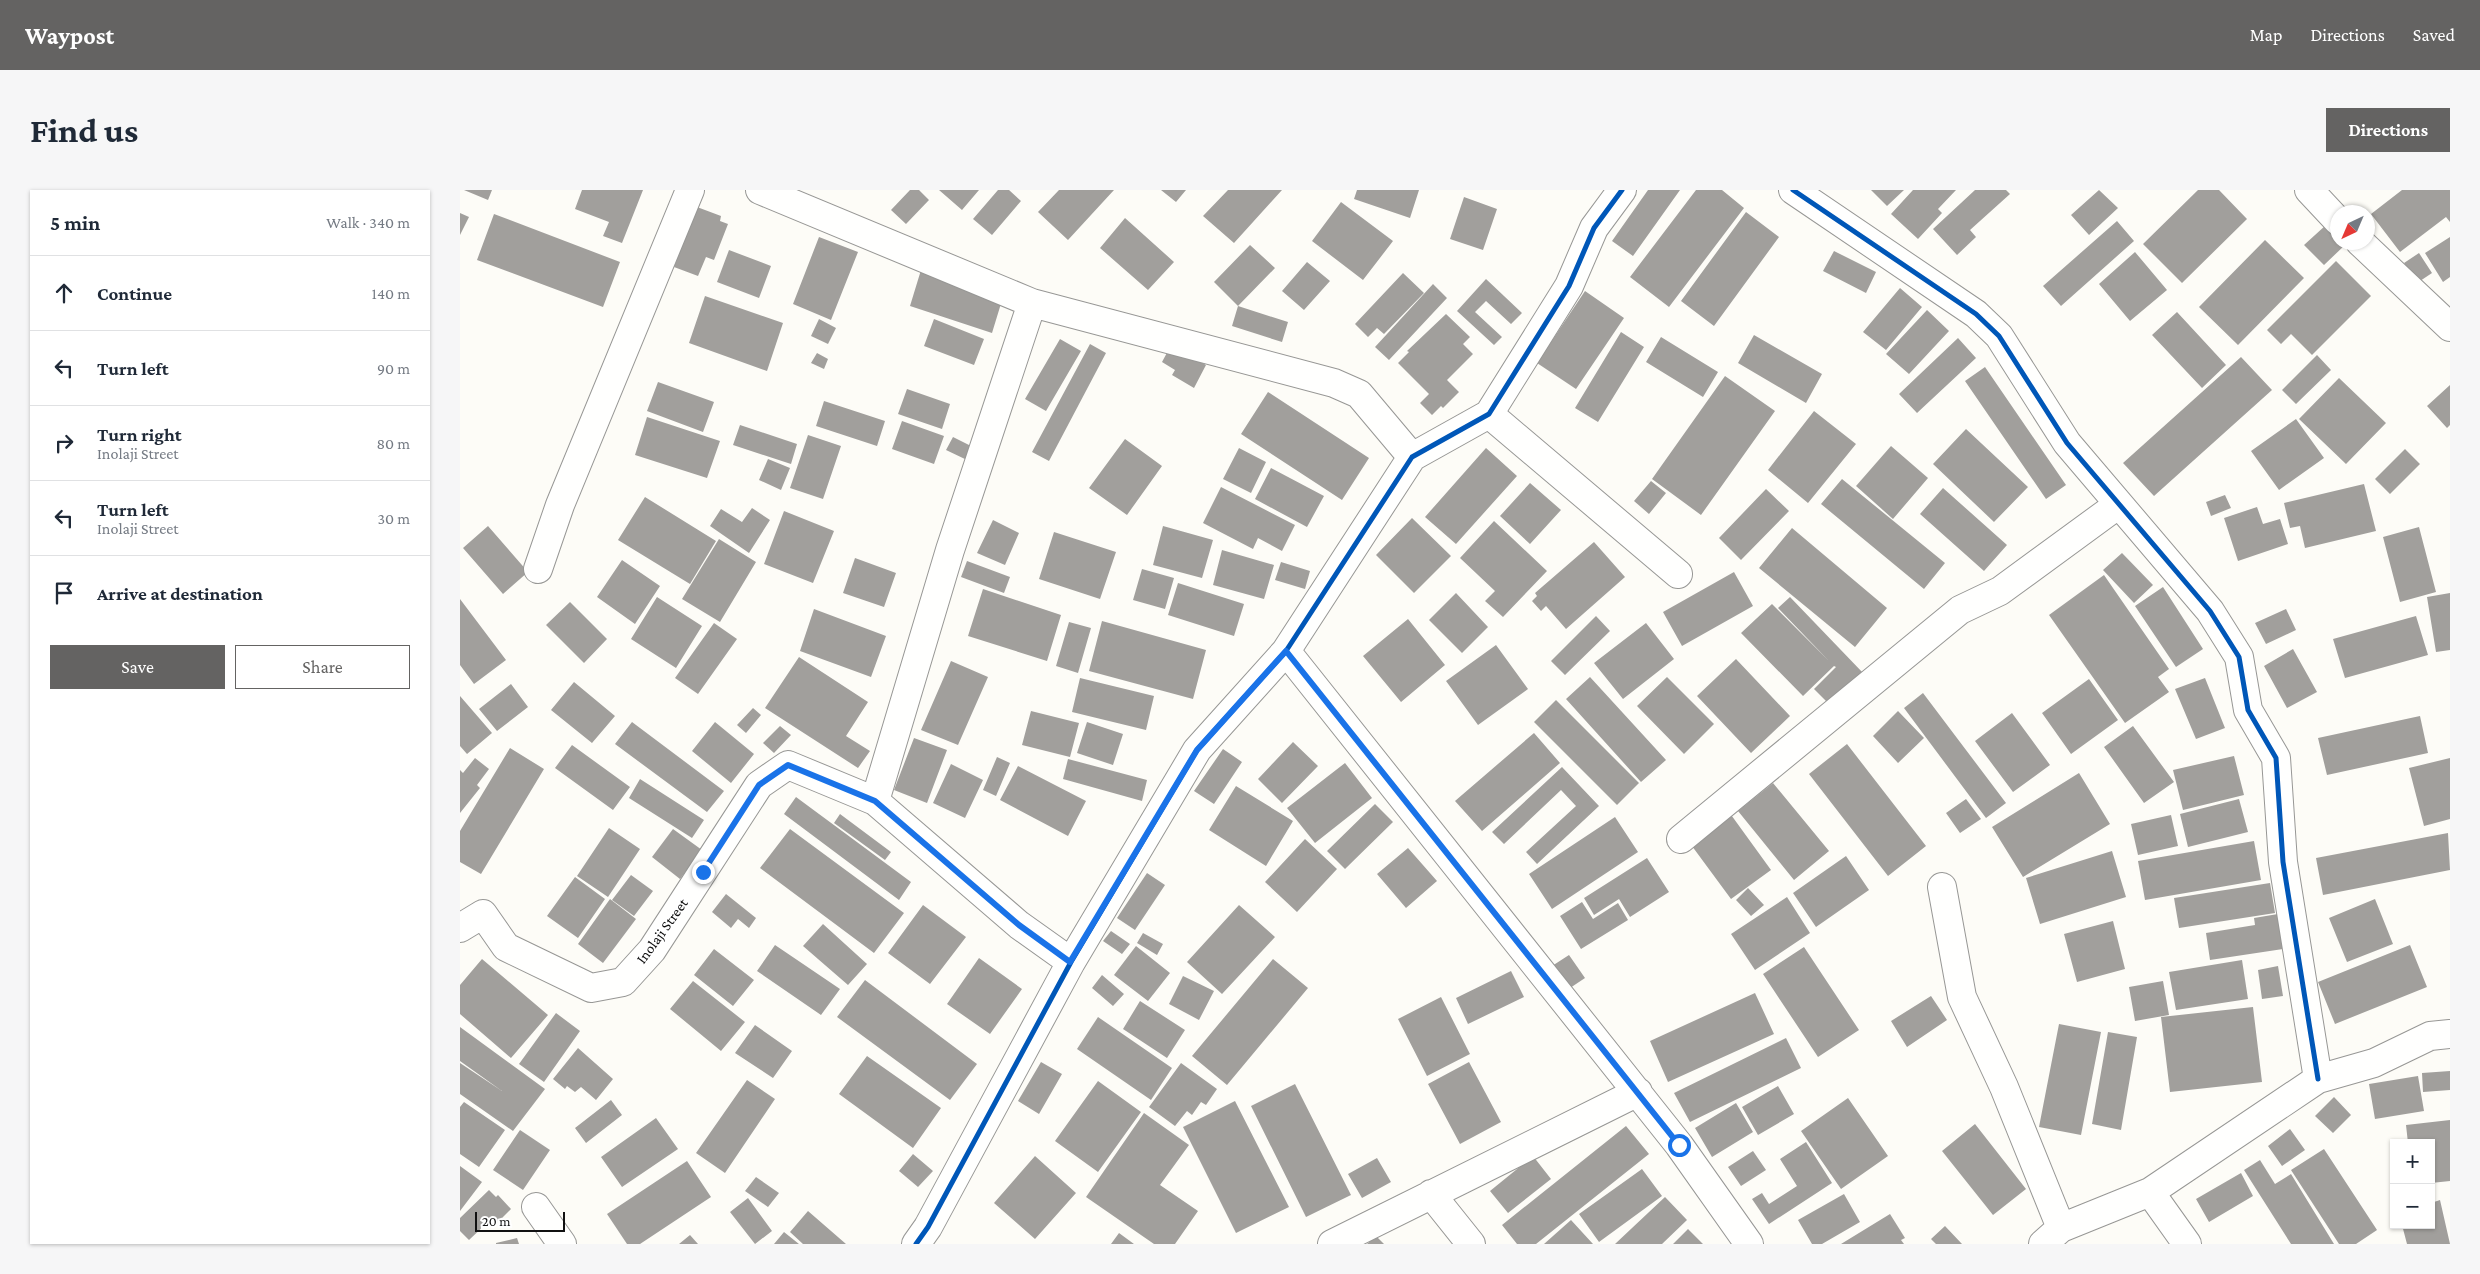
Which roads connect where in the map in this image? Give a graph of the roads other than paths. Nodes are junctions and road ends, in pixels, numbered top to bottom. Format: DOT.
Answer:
graph roads {
  1 [pos="690,190"];
  2 [pos="760,190"];
  3 [pos="1622,190"];
  4 [pos="1793,190"];
  5 [pos="2309,190"];
  6 [pos="2330,212"];
  7 [pos="2368,250"];
  8 [pos="1032,303"];
  9 [pos="2450,327"];
  10 [pos="1489,414"];
  11 [pos="1412,458"];
  12 [pos="2119,504"];
  13 [pos="538,569"];
  14 [pos="1678,574"];
  15 [pos="1286,651"];
  16 [pos="875,801"];
  17 [pos="1681,839"];
  18 [pos="1942,887"];
  19 [pos="460,928"];
  20 [pos="1070,962"];
  21 [pos="2450,1034"];
  22 [pos="2318,1078"];
  23 [pos="1638,1092"];
  24 [pos="2150,1192"];
  25 [pos="1432,1194"];
  26 [pos="536,1207"];
  27 [pos="2052,1236"];
  28 [pos="562,1244"];
  29 [pos="916,1244"];
  30 [pos="1332,1244"];
  31 [pos="1471,1244"];
  32 [pos="1749,1244"];
  33 [pos="2187,1244"];
  1 -- 13 [label="street"];
  2 -- 8 [label="street"];
  3 -- 10 [label="street"];
  4 -- 12 [label="street"];
  5 -- 6 [label="street"];
  7 -- 9 [label="street"];
  8 -- 11 [label="street"];
  8 -- 16 [label="street"];
  10 -- 11 [label="street"];
  10 -- 14 [label="street"];
  11 -- 15 [label="street"];
  12 -- 17 [label="street"];
  12 -- 22 [label="street"];
  15 -- 20 [label="street"];
  15 -- 23 [label="street"];
  16 -- 19 [label="street, Inolaji Street"];
  16 -- 20 [label="street, Inolaji Street"];
  18 -- 27 [label="street"];
  20 -- 29 [label="street"];
  21 -- 22 [label="street"];
  22 -- 24 [label="street"];
  23 -- 25 [label="street"];
  23 -- 32 [label="street"];
  24 -- 27 [label="street"];
  24 -- 33 [label="street"];
  25 -- 30 [label="street"];
  25 -- 31 [label="street"];
  26 -- 28 [label="street"];
}
